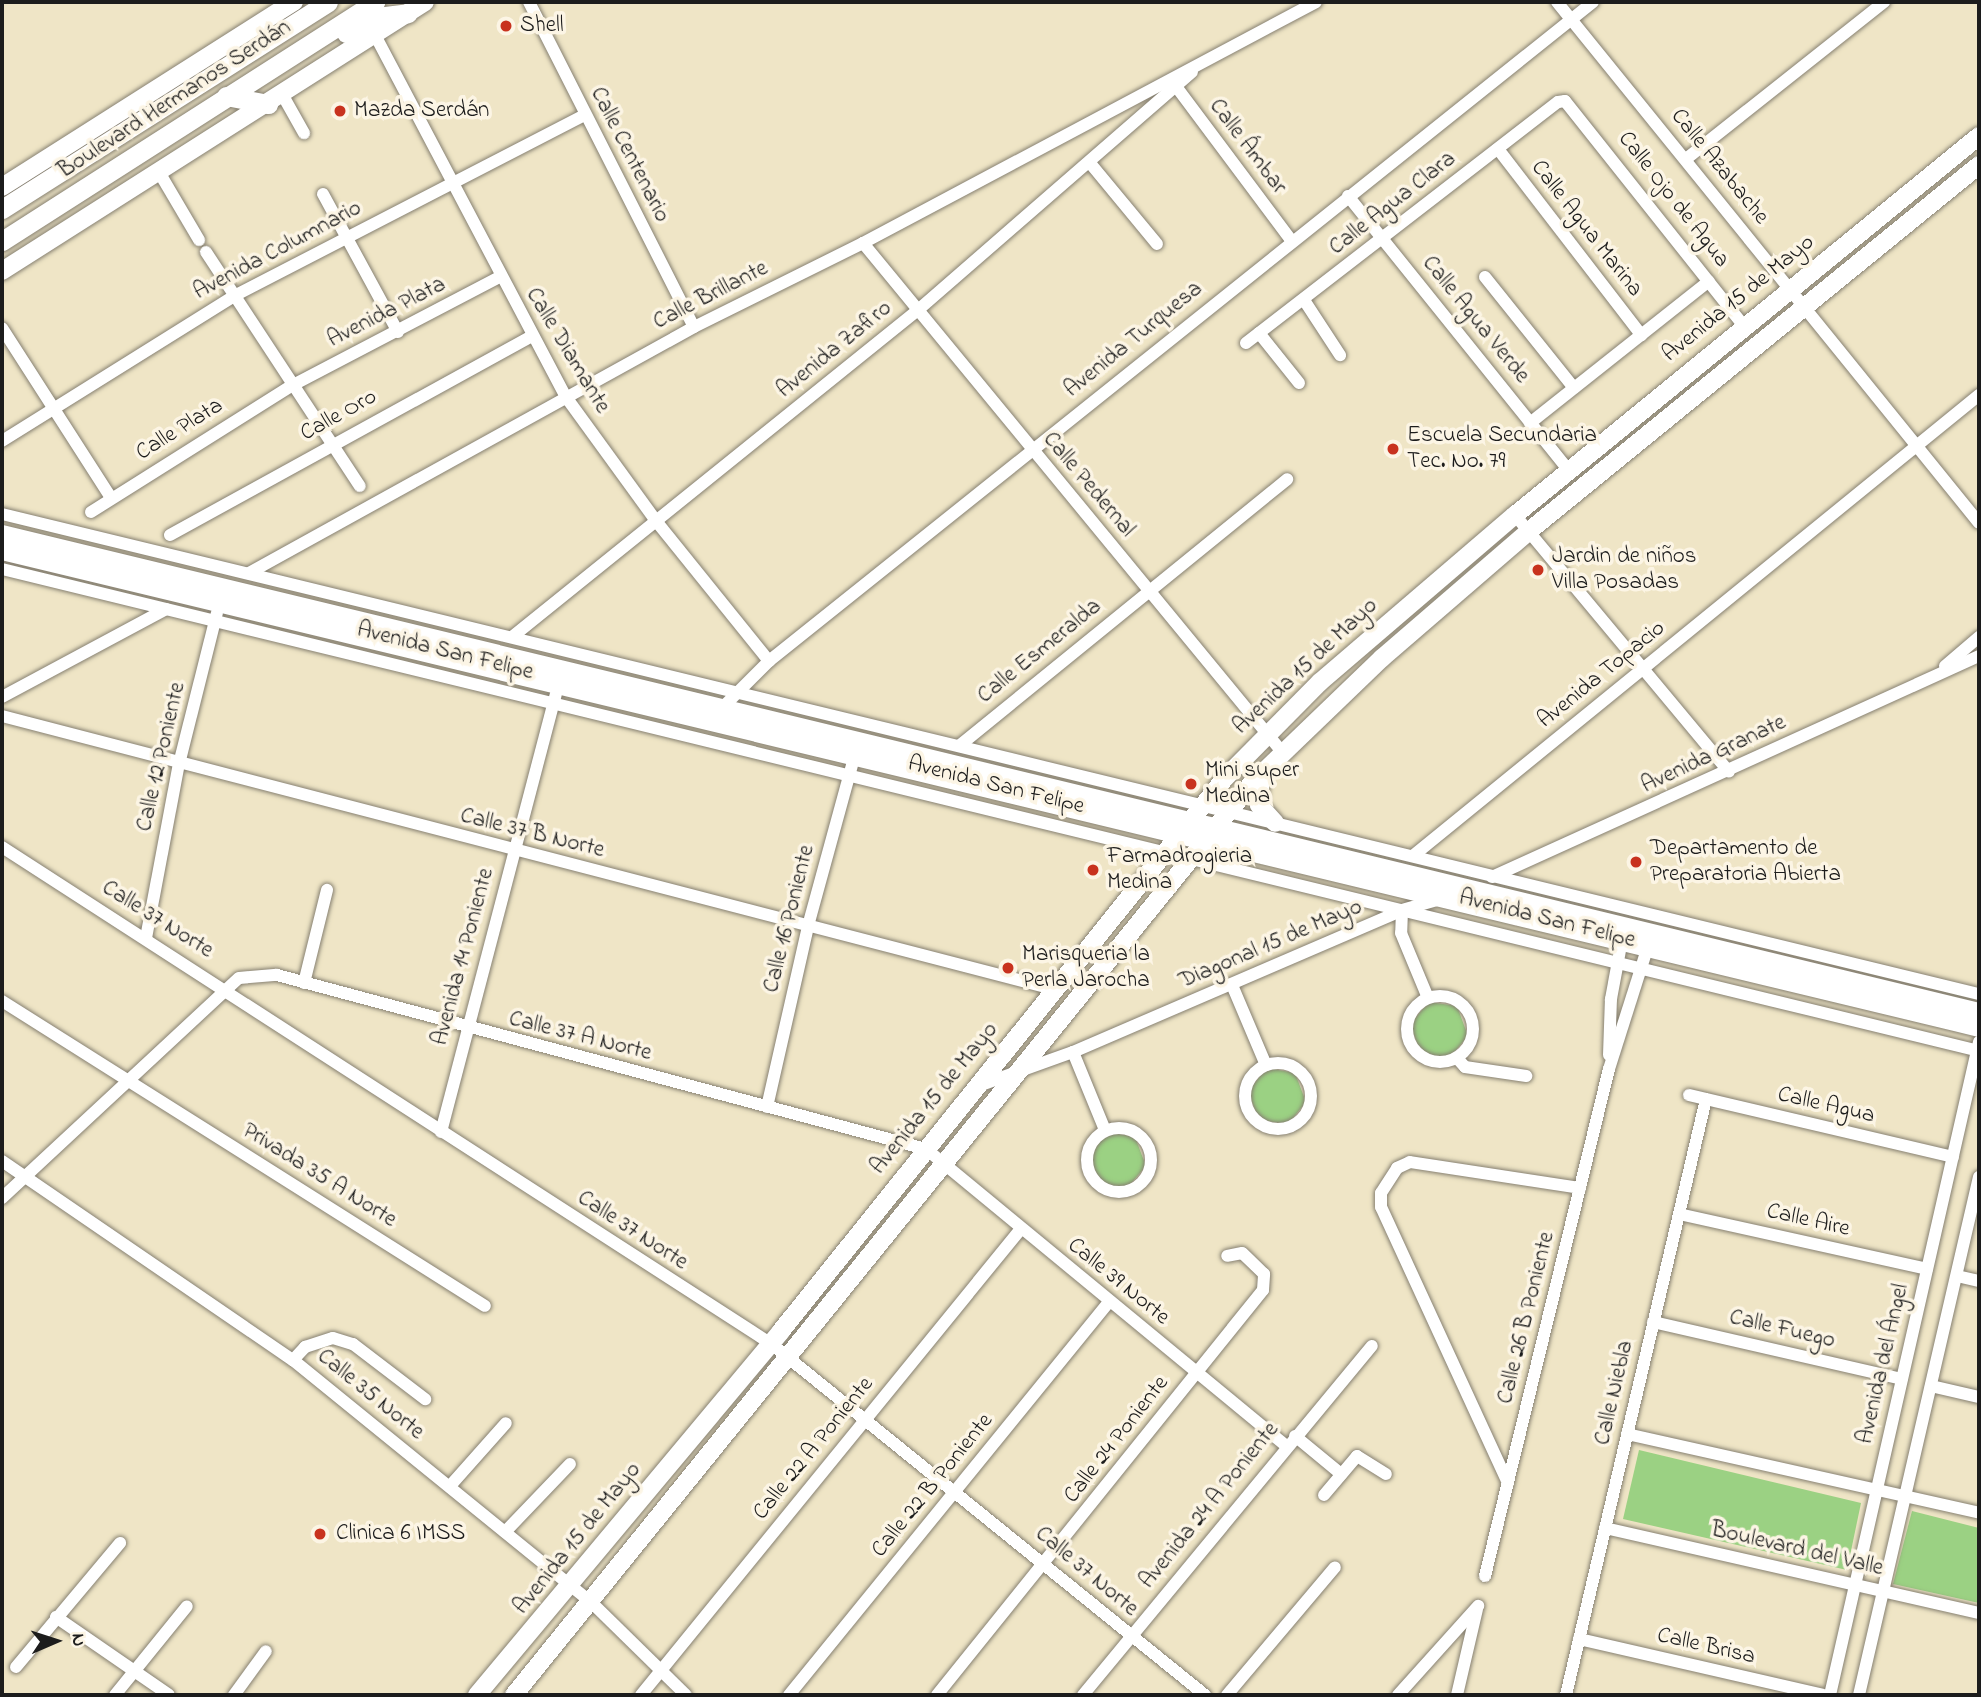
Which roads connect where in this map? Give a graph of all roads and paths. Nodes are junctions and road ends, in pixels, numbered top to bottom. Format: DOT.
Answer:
graph roads {
  1 [pos="294,2"];
  2 [pos="328,2"];
  3 [pos="375,2"];
  4 [pos="425,2"];
  5 [pos="528,2"];
  6 [pos="1316,2"];
  7 [pos="1557,2"];
  8 [pos="1593,2"];
  9 [pos="1884,2"];
  10 [pos="408,13"];
  11 [pos="1571,20"];
  12 [pos="375,35"];
  13 [pos="321,36"];
  14 [pos="1173,83"];
  15 [pos="226,96"];
  16 [pos="275,99"];
  17 [pos="1565,102"];
  18 [pos="584,115"];
  19 [pos="304,133"];
  20 [pos="1979,136"];
  21 [pos="1498,149"];
  22 [pos="1686,159"];
  23 [pos="1090,163"];
  24 [pos="1979,165"];
  25 [pos="159,172"];
  26 [pos="452,183"];
  27 [pos="2,187"];
  28 [pos="323,194"];
  29 [pos="1348,196"];
  30 [pos="2,209"];
  31 [pos="348,237"];
  32 [pos="1383,239"];
  33 [pos="199,240"];
  34 [pos="1292,240"];
  35 [pos="2,241"];
  36 [pos="863,243"];
  37 [pos="1157,244"];
  38 [pos="206,252"];
  39 [pos="2,271"];
  40 [pos="500,277"];
  41 [pos="1485,277"];
  42 [pos="1709,281"];
  43 [pos="1789,290"];
  44 [pos="234,296"];
  45 [pos="1304,300"];
  46 [pos="1804,308"];
  47 [pos="918,310"];
  48 [pos="1744,326"];
  49 [pos="694,327"];
  50 [pos="2,328"];
  51 [pos="398,332"];
  52 [pos="1259,333"];
  53 [pos="1641,335"];
  54 [pos="530,337"];
  55 [pos="1246,343"];
  56 [pos="1340,355"];
  57 [pos="1299,383"];
  58 [pos="293,384"];
  59 [pos="1574,388"];
  60 [pos="1979,395"];
  61 [pos="566,397"];
  62 [pos="53,409"];
  63 [pos="1530,423"];
  64 [pos="2,441"];
  65 [pos="331,444"];
  66 [pos="1916,446"];
  67 [pos="1031,449"];
  68 [pos="1569,471"];
  69 [pos="1287,479"];
  70 [pos="360,486"];
  71 [pos="111,498"];
  72 [pos="91,512"];
  73 [pos="2,514"];
  74 [pos="1515,515"];
  75 [pos="656,521"];
  76 [pos="1979,523"];
  77 [pos="1530,531"];
  78 [pos="2,534"];
  79 [pos="170,535"];
  80 [pos="51,546"];
  81 [pos="2,551"];
  82 [pos="32,558"];
  83 [pos="5,573"];
  84 [pos="249,573"];
  85 [pos="1148,591"];
  86 [pos="220,604"];
  87 [pos="166,609"];
  88 [pos="512,637"];
  89 [pos="1979,637"];
  90 [pos="1979,656"];
  91 [pos="769,661"];
  92 [pos="1643,669"];
  93 [pos="1936,674"];
  94 [pos="560,678"];
  95 [pos="736,690"];
  96 [pos="2,697"];
  97 [pos="553,704"];
  98 [pos="2,716"];
  99 [pos="715,716"];
  100 [pos="1267,735"];
  101 [pos="958,746"];
  102 [pos="856,750"];
  103 [pos="1283,753"];
  104 [pos="179,764"];
  105 [pos="1728,772"];
  106 [pos="1261,775"];
  107 [pos="850,776"];
  108 [pos="1200,805"];
  109 [pos="1228,811"];
  110 [pos="1275,823"];
  111 [pos="1182,828"];
  112 [pos="1209,835"];
  113 [pos="2,847"];
  114 [pos="514,852"];
  115 [pos="1165,853"];
  116 [pos="1414,855"];
  117 [pos="1190,859"];
  118 [pos="1494,876"];
  119 [pos="1464,889"];
  120 [pos="327,890"];
  121 [pos="1442,898"];
  122 [pos="1402,910"];
  123 [pos="808,926"];
  124 [pos="1623,934"];
  125 [pos="146,937"];
  126 [pos="1649,941"];
  127 [pos="1618,963"];
  128 [pos="1641,969"];
  129 [pos="304,983"];
  130 [pos="1232,985"];
  131 [pos="227,988"];
  132 [pos="1053,989"];
  133 [pos="1979,994"];
  134 [pos="1428,998"];
  135 [pos="1611,999"];
  136 [pos="2,1001"];
  137 [pos="1633,1004"];
  138 [pos="1979,1012"];
  139 [pos="1979,1028"];
  140 [pos="466,1029"];
  141 [pos="1979,1048"];
  142 [pos="1073,1052"];
  143 [pos="1457,1058"];
  144 [pos="1266,1065"];
  145 [pos="1609,1069"];
  146 [pos="1014,1075"];
  147 [pos="1526,1076"];
  148 [pos="130,1081"];
  149 [pos="978,1086"];
  150 [pos="1689,1096"];
  151 [pos="1706,1099"];
  152 [pos="766,1107"];
  153 [pos="1105,1130"];
  154 [pos="441,1132"];
  155 [pos="926,1149"];
  156 [pos="1953,1157"];
  157 [pos="2,1161"];
  158 [pos="945,1165"];
  159 [pos="27,1177"];
  160 [pos="1979,1177"];
  161 [pos="1580,1188"];
  162 [pos="2,1198"];
  163 [pos="1679,1214"];
  164 [pos="1020,1230"];
  165 [pos="1227,1256"];
  166 [pos="1927,1269"];
  167 [pos="1956,1276"];
  168 [pos="1979,1281"];
  169 [pos="1109,1302"];
  170 [pos="485,1306"];
  171 [pos="1653,1322"];
  172 [pos="770,1343"];
  173 [pos="1372,1346"];
  174 [pos="788,1356"];
  175 [pos="293,1360"];
  176 [pos="1197,1373"];
  177 [pos="1902,1379"];
  178 [pos="1931,1386"];
  179 [pos="1979,1397"];
  180 [pos="425,1399"];
  181 [pos="866,1419"];
  182 [pos="506,1423"];
  183 [pos="1627,1434"];
  184 [pos="1295,1436"];
  185 [pos="1286,1446"];
  186 [pos="570,1464"];
  187 [pos="1341,1474"];
  188 [pos="1386,1474"];
  189 [pos="1508,1483"];
  190 [pos="450,1486"];
  191 [pos="1877,1490"];
  192 [pos="957,1492"];
  193 [pos="1324,1495"];
  194 [pos="1905,1497"];
  195 [pos="1979,1513"];
  196 [pos="1605,1528"];
  197 [pos="505,1532"];
  198 [pos="120,1543"];
  199 [pos="1045,1564"];
  200 [pos="1335,1567"];
  201 [pos="1485,1576"];
  202 [pos="1855,1584"];
  203 [pos="572,1587"];
  204 [pos="1883,1591"];
  205 [pos="590,1601"];
  206 [pos="187,1606"];
  207 [pos="1979,1613"];
  208 [pos="56,1617"];
  209 [pos="1130,1637"];
  210 [pos="1579,1639"];
  211 [pos="266,1651"];
  212 [pos="16,1667"];
  213 [pos="662,1669"];
  214 [pos="136,1671"];
  215 [pos="115,1695"];
  216 [pos="169,1695"];
  217 [pos="234,1695"];
  218 [pos="477,1695"];
  219 [pos="514,1695"];
  220 [pos="641,1695"];
  221 [pos="687,1695"];
  222 [pos="789,1695"];
  223 [pos="937,1695"];
  224 [pos="1083,1695"];
  225 [pos="1206,1695"];
  226 [pos="1227,1695"];
  227 [pos="1398,1695"];
  228 [pos="1457,1695"];
  229 [pos="1566,1695"];
  230 [pos="1823,1695"];
  231 [pos="1830,1695"];
  232 [pos="1859,1695"];
  1 -- 27 [label="main road"];
  2 -- 30 [label="main road, Boulevard Hermanos Serdán"];
  3 -- 13 [label="main road, Boulevard Hermanos Serdán"];
  4 -- 10 [label="main road"];
  5 -- 18 [label="street, Calle Centenario"];
  6 -- 14 [label="street, Calle Brillante"];
  7 -- 11 [label="street, Calle Azabache"];
  8 -- 11 [label="street, Avenida Turquesa"];
  9 -- 22 [label="street"];
  10 -- 12 [label="main road"];
  10 -- 13 [label="main road"];
  11 -- 22 [label="street, Calle Azabache"];
  11 -- 29 [label="street, Avenida Turquesa"];
  12 -- 16 [label="main road"];
  12 -- 26 [label="street, Calle Diamante"];
  13 -- 15 [label="main road, Boulevard Hermanos Serdán"];
  14 -- 23 [label="street, Avenida Zafiro"];
  14 -- 34 [label="street, Calle Ámbar"];
  14 -- 36 [label="street, Calle Brillante"];
  15 -- 16 [label="main road"];
  15 -- 35 [label="main road, Boulevard Hermanos Serdán"];
  16 -- 19 [label="street"];
  16 -- 25 [label="main road"];
  17 -- 21 [label="street, Calle Agua Clara"];
  17 -- 42 [label="street, Calle Ojo de Agua"];
  18 -- 26 [label="street, Avenida Columnario"];
  18 -- 49 [label="street, Calle Centenario"];
  20 -- 43 [label="main road, Avenida 15 de Mayo"];
  21 -- 32 [label="street, Calle Agua Clara"];
  21 -- 53 [label="street, Calle Agua Marina"];
  22 -- 43 [label="street, Calle Azabache"];
  23 -- 37 [label="street"];
  23 -- 47 [label="street, Avenida Zafiro"];
  24 -- 46 [label="main road, Avenida 15 de Mayo"];
  25 -- 33 [label="street"];
  25 -- 39 [label="main road"];
  26 -- 31 [label="street, Avenida Columnario"];
  26 -- 40 [label="street, Calle Diamante"];
  28 -- 31 [label="street"];
  29 -- 32 [label="street, Calle Agua Verde"];
  29 -- 34 [label="street, Avenida Turquesa"];
  31 -- 44 [label="street, Avenida Columnario"];
  31 -- 51 [label="street"];
  32 -- 45 [label="street, Calle Agua Clara"];
  32 -- 63 [label="street, Calle Agua Verde"];
  34 -- 67 [label="street, Avenida Turquesa"];
  36 -- 47 [label="street, Calle Pedernal"];
  36 -- 49 [label="street, Calle Brillante"];
  38 -- 44 [label="street"];
  40 -- 51 [label="street, Avenida Plata"];
  40 -- 54 [label="street, Calle Diamante"];
  41 -- 59 [label="street"];
  42 -- 48 [label="street, Calle Ojo de Agua"];
  42 -- 53 [label="street"];
  43 -- 46 [label="street, Calle Azabache"];
  43 -- 48 [label="main road, Avenida 15 de Mayo"];
  44 -- 58 [label="street"];
  44 -- 62 [label="street, Avenida Columnario"];
  45 -- 52 [label="street, Calle Agua Clara"];
  45 -- 56 [label="street"];
  46 -- 66 [label="street, Calle Azabache"];
  46 -- 77 [label="main road, Avenida 15 de Mayo"];
  47 -- 67 [label="street, Calle Pedernal"];
  47 -- 75 [label="street, Avenida Zafiro"];
  48 -- 68 [label="main road, Avenida 15 de Mayo"];
  49 -- 61 [label="street, Calle Brillante"];
  50 -- 62 [label="street"];
  51 -- 58 [label="street, Avenida Plata"];
  52 -- 55 [label="street, Calle Agua Clara"];
  52 -- 57 [label="street"];
  53 -- 59 [label="street"];
  54 -- 61 [label="street, Calle Diamante"];
  54 -- 65 [label="street, Calle Oro"];
  58 -- 65 [label="street"];
  58 -- 71 [label="street, Calle Plata"];
  59 -- 63 [label="street"];
  60 -- 66 [label="street, Avenida Topacio"];
  61 -- 75 [label="street, Calle Diamante"];
  61 -- 84 [label="street, Calle Brillante"];
  62 -- 64 [label="street, Avenida Columnario"];
  62 -- 71 [label="street"];
  63 -- 68 [label="street, Calle Agua Verde"];
  65 -- 70 [label="street"];
  65 -- 79 [label="street, Calle Oro"];
  66 -- 76 [label="street, Calle Azabache"];
  66 -- 92 [label="street, Avenida Topacio"];
  67 -- 85 [label="street, Calle Pedernal"];
  67 -- 91 [label="street, Avenida Turquesa"];
  68 -- 74 [label="main road, Avenida 15 de Mayo"];
  69 -- 85 [label="street, Calle Esmeralda"];
  71 -- 72 [label="street, Calle Plata"];
  73 -- 84 [label="street, Avenida San Felipe"];
  74 -- 77 [label="street"];
  74 -- 100 [label="main road, Avenida 15 de Mayo"];
  75 -- 88 [label="street, Avenida Zafiro"];
  75 -- 91 [label="street, Calle Diamante"];
  77 -- 92 [label="street"];
  77 -- 103 [label="main road, Avenida 15 de Mayo"];
  78 -- 80 [label="main road, Avenida San Felipe"];
  80 -- 82 [label="street"];
  80 -- 86 [label="main road, Avenida San Felipe"];
  81 -- 82 [label="main road, Avenida San Felipe"];
  82 -- 83 [label="street"];
  82 -- 86 [label="main road, Avenida San Felipe"];
  83 -- 87 [label="street, Avenida San Felipe"];
  84 -- 88 [label="street, Avenida San Felipe"];
  85 -- 100 [label="street, Calle Pedernal"];
  85 -- 101 [label="street, Calle Esmeralda"];
  86 -- 87 [label="street, Avenida San Felipe"];
  86 -- 94 [label="main road, Avenida San Felipe"];
  86 -- 97 [label="street, Avenida San Felipe"];
  86 -- 104 [label="street, Calle 12 Poniente"];
  87 -- 96 [label="street"];
  88 -- 95 [label="street, Avenida San Felipe"];
  89 -- 93 [label="street"];
  90 -- 93 [label="street, Avenida Granate"];
  91 -- 95 [label="street, Avenida Turquesa"];
  92 -- 105 [label="street"];
  92 -- 116 [label="street, Avenida Topacio"];
  93 -- 105 [label="street, Avenida Granate"];
  94 -- 97 [label="street, Avenida 14 Poniente"];
  94 -- 99 [label="main road, Avenida San Felipe"];
  95 -- 99 [label="street, Avenida Turquesa"];
  95 -- 101 [label="street, Avenida San Felipe"];
  97 -- 107 [label="street, Avenida San Felipe"];
  97 -- 114 [label="street, Avenida 14 Poniente"];
  98 -- 104 [label="street, Calle 37 B Norte"];
  99 -- 102 [label="main road, Avenida San Felipe"];
  100 -- 103 [label="street, Calle Pedernal"];
  100 -- 108 [label="main road, Avenida 15 de Mayo"];
  101 -- 108 [label="street, Avenida San Felipe"];
  102 -- 107 [label="street, Calle 16 Poniente"];
  102 -- 111 [label="main road, Avenida San Felipe"];
  103 -- 106 [label="main road, Avenida 15 de Mayo"];
  104 -- 114 [label="street, Calle 37 B Norte"];
  104 -- 125 [label="street, Calle 12 Poniente"];
  105 -- 118 [label="street, Avenida Granate"];
  106 -- 109 [label="main road, Avenida 15 de Mayo"];
  106 -- 110 [label="main road"];
  107 -- 115 [label="street, Avenida San Felipe"];
  107 -- 123 [label="street, Calle 16 Poniente"];
  108 -- 109 [label="street, Avenida San Felipe"];
  108 -- 111 [label="main road, Avenida 15 de Mayo"];
  109 -- 110 [label="street, Avenida San Felipe"];
  109 -- 112 [label="main road, Avenida 15 de Mayo"];
  110 -- 116 [label="street, Avenida San Felipe"];
  111 -- 112 [label="main road, Avenida San Felipe"];
  111 -- 115 [label="main road, Avenida 15 de Mayo"];
  112 -- 117 [label="main road, Avenida 15 de Mayo"];
  112 -- 119 [label="main road, Avenida San Felipe"];
  112 -- 121 [label="main road, Avenida San Felipe"];
  113 -- 125 [label="street, Calle 37 Norte"];
  114 -- 123 [label="street, Calle 37 B Norte"];
  114 -- 140 [label="street, Avenida 14 Poniente"];
  115 -- 117 [label="street, Avenida San Felipe"];
  115 -- 132 [label="main road, Avenida 15 de Mayo"];
  116 -- 118 [label="street, Avenida San Felipe"];
  117 -- 122 [label="street, Avenida San Felipe"];
  117 -- 146 [label="main road, Avenida 15 de Mayo"];
  118 -- 119 [label="street, Avenida Granate"];
  118 -- 133 [label="street, Avenida San Felipe"];
  119 -- 121 [label="street, Diagonal 15 de Mayo"];
  119 -- 124 [label="main road, Avenida San Felipe"];
  120 -- 129 [label="street"];
  121 -- 122 [label="street, Diagonal 15 de Mayo"];
  121 -- 124 [label="main road, Avenida San Felipe"];
  122 -- 127 [label="street, Avenida San Felipe"];
  122 -- 130 [label="street, Diagonal 15 de Mayo"];
  122 -- 134 [label="street"];
  123 -- 132 [label="street, Calle 37 B Norte"];
  123 -- 152 [label="street, Calle 16 Poniente"];
  124 -- 126 [label="main road, Avenida San Felipe"];
  124 -- 127 [label="street, Calle 26 B Poniente"];
  125 -- 131 [label="street, Calle 37 Norte"];
  126 -- 128 [label="street, Calle 26 B Poniente"];
  126 -- 138 [label="main road, Avenida San Felipe"];
  126 -- 139 [label="main road, Avenida San Felipe"];
  127 -- 128 [label="street, Avenida San Felipe"];
  127 -- 135 [label="street, Calle 26 B Poniente"];
  128 -- 137 [label="street, Calle 26 B Poniente"];
  128 -- 141 [label="street, Avenida San Felipe"];
  129 -- 131 [label="street, Calle 37 A Norte"];
  129 -- 140 [label="street, Calle 37 A Norte"];
  130 -- 142 [label="street, Diagonal 15 de Mayo"];
  130 -- 144 [label="street"];
  131 -- 148 [label="street"];
  131 -- 154 [label="street, Calle 37 Norte"];
  132 -- 149 [label="main road, Avenida 15 de Mayo"];
  134 -- 143 [label="street"];
  134 -- 143 [label="street"];
  135 -- 137 [label="street"];
  135 -- 145 [label="street, Calle 26 B Poniente"];
  136 -- 148 [label="street, Privada 35 A Norte"];
  137 -- 145 [label="street, Calle 26 B Poniente"];
  140 -- 152 [label="street, Calle 37 A Norte"];
  140 -- 154 [label="street, Avenida 14 Poniente"];
  141 -- 156 [label="street, Avenida del Ángel"];
  142 -- 146 [label="street, Diagonal 15 de Mayo"];
  142 -- 153 [label="street"];
  143 -- 147 [label="street"];
  144 -- 144 [label="street"];
  145 -- 161 [label="street, Calle 26 B Poniente"];
  146 -- 149 [label="street, Diagonal 15 de Mayo"];
  146 -- 158 [label="main road, Avenida 15 de Mayo"];
  148 -- 159 [label="street"];
  148 -- 170 [label="street, Privada 35 A Norte"];
  149 -- 155 [label="main road, Avenida 15 de Mayo"];
  150 -- 151 [label="street, Calle Agua"];
  151 -- 156 [label="street, Calle Agua"];
  151 -- 163 [label="street, Calle Niebla"];
  152 -- 155 [label="street, Calle 37 A Norte"];
  153 -- 153 [label="street"];
  154 -- 172 [label="street, Calle 37 Norte"];
  155 -- 158 [label="street, Calle 39 Norte"];
  155 -- 172 [label="main road, Avenida 15 de Mayo"];
  156 -- 166 [label="street, Avenida del Ángel"];
  157 -- 159 [label="street, Calle 35 Norte"];
  158 -- 164 [label="street, Calle 39 Norte"];
  158 -- 174 [label="main road, Avenida 15 de Mayo"];
  159 -- 162 [label="street"];
  159 -- 175 [label="street, Calle 35 Norte"];
  160 -- 167 [label="street"];
  161 -- 189 [label="street, Calle 26 B Poniente"];
  161 -- 189 [label="street"];
  163 -- 166 [label="street, Calle Aire"];
  163 -- 171 [label="street, Calle Niebla"];
  164 -- 169 [label="street, Calle 39 Norte"];
  164 -- 181 [label="street, Calle 22 A Poniente"];
  165 -- 176 [label="street, Calle 24 Poniente"];
  166 -- 177 [label="street, Avenida del Ángel"];
  167 -- 168 [label="street"];
  167 -- 178 [label="street"];
  169 -- 176 [label="street, Calle 39 Norte"];
  169 -- 192 [label="street, Calle 22 B Poniente"];
  171 -- 177 [label="street, Calle Fuego"];
  171 -- 183 [label="street, Calle Niebla"];
  172 -- 174 [label="street, Calle 37 Norte"];
  172 -- 203 [label="main road, Avenida 15 de Mayo"];
  173 -- 184 [label="street, Avenida 24 A Poniente"];
  174 -- 181 [label="street, Calle 37 Norte"];
  174 -- 205 [label="main road, Avenida 15 de Mayo"];
  175 -- 180 [label="street"];
  175 -- 190 [label="street, Calle 35 Norte"];
  176 -- 185 [label="street, Calle 39 Norte"];
  176 -- 199 [label="street, Calle 24 Poniente"];
  177 -- 191 [label="street, Avenida del Ángel"];
  178 -- 179 [label="street"];
  178 -- 194 [label="street"];
  181 -- 192 [label="street, Calle 37 Norte"];
  181 -- 213 [label="street, Calle 22 A Poniente"];
  182 -- 190 [label="street"];
  183 -- 191 [label="street"];
  183 -- 196 [label="street, Calle Niebla"];
  184 -- 185 [label="street, Avenida 24 A Poniente"];
  184 -- 187 [label="street"];
  185 -- 209 [label="street, Avenida 24 A Poniente"];
  186 -- 197 [label="street"];
  187 -- 188 [label="street"];
  187 -- 193 [label="street"];
  189 -- 201 [label="street, Calle 26 B Poniente"];
  190 -- 197 [label="street, Calle 35 Norte"];
  191 -- 194 [label="street"];
  191 -- 202 [label="street, Avenida del Ángel"];
  192 -- 199 [label="street, Calle 37 Norte"];
  192 -- 222 [label="street, Calle 22 B Poniente"];
  194 -- 195 [label="street"];
  194 -- 204 [label="street"];
  196 -- 202 [label="street, Boulevard del Valle"];
  196 -- 210 [label="street, Calle Niebla"];
  197 -- 203 [label="street, Calle 35 Norte"];
  198 -- 208 [label="street"];
  199 -- 209 [label="street, Calle 37 Norte"];
  199 -- 223 [label="street, Calle 24 Poniente"];
  200 -- 226 [label="street"];
  202 -- 204 [label="street, Boulevard del Valle"];
  202 -- 231 [label="street, Avenida del Ángel"];
  203 -- 205 [label="street, Calle 35 Norte"];
  203 -- 218 [label="main road, Avenida 15 de Mayo"];
  204 -- 207 [label="street, Boulevard del Valle"];
  204 -- 232 [label="street"];
  205 -- 213 [label="street, Calle 35 Norte"];
  205 -- 219 [label="main road, Avenida 15 de Mayo"];
  206 -- 214 [label="street"];
  208 -- 212 [label="street"];
  208 -- 214 [label="street"];
  209 -- 224 [label="street, Avenida 24 A Poniente"];
  209 -- 225 [label="street, Calle 37 Norte"];
  210 -- 229 [label="street, Calle Niebla"];
  210 -- 230 [label="street, Calle Brisa"];
  211 -- 217 [label="street"];
  213 -- 220 [label="street, Calle 22 A Poniente"];
  213 -- 221 [label="street, Calle 35 Norte"];
  214 -- 215 [label="street"];
  214 -- 216 [label="street"];
  227 -- 228 [label="street"];
}
